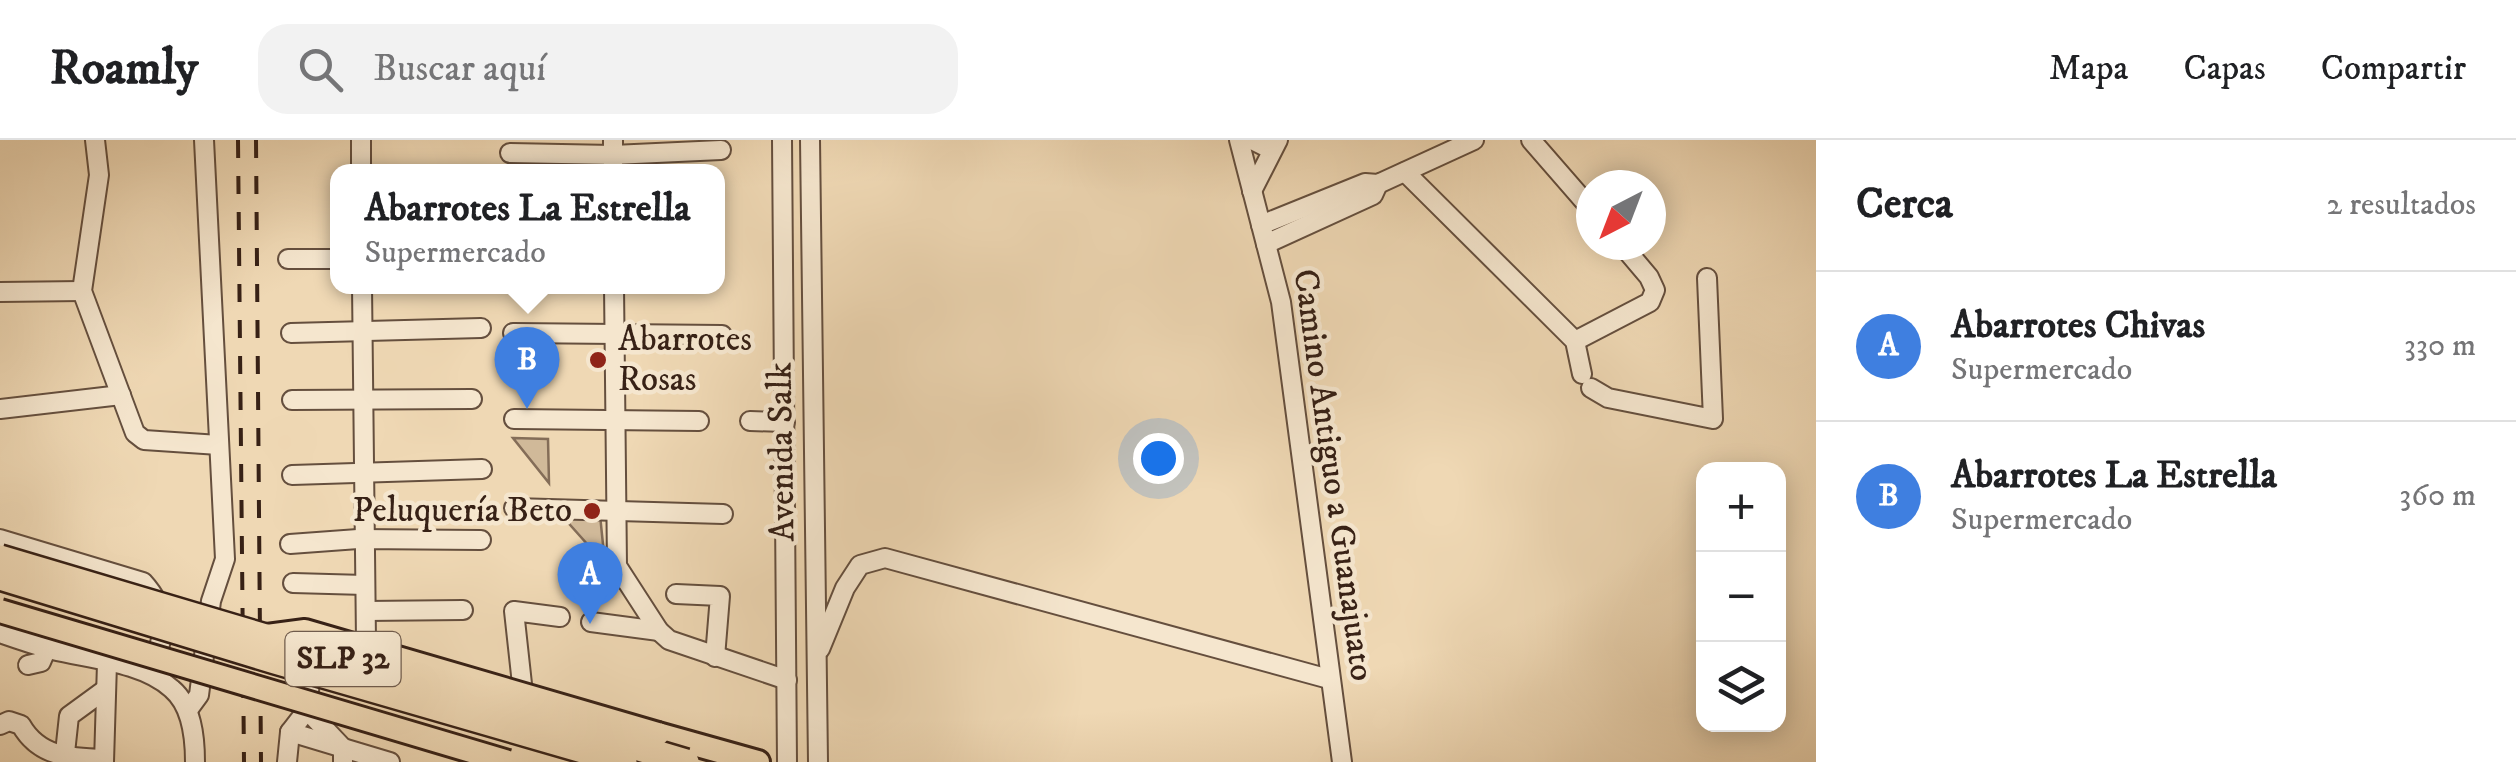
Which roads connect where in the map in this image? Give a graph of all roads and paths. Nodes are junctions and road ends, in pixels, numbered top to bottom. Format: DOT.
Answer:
graph roads {
  1 [pos="96,140"];
  2 [pos="204,140"];
  3 [pos="782,140"];
  4 [pos="810,140"];
  5 [pos="1239,140"];
  6 [pos="1474,140"];
  7 [pos="1531,140"];
  8 [pos="1254,141"];
  9 [pos="1275,145"];
  10 [pos="721,150"];
  11 [pos="510,153"];
  12 [pos="613,156"];
  13 [pos="1245,162"];
  14 [pos="1405,172"];
  15 [pos="1378,184"];
  16 [pos="1252,191"];
  17 [pos="1576,192"];
  18 [pos="1261,225"];
  19 [pos="1266,244"];
  20 [pos="288,258"];
  21 [pos="330,259"];
  22 [pos="1636,260"];
  23 [pos="1707,278"];
  24 [pos="82,291"];
  25 [pos="0,292"];
  26 [pos="362,294"];
  27 [pos="614,294"];
  28 [pos="480,328"];
  29 [pos="363,331"];
  30 [pos="291,332"];
  31 [pos="513,333"];
  32 [pos="615,334"];
  33 [pos="722,336"];
  34 [pos="1576,341"];
  35 [pos="121,395"];
  36 [pos="292,400"];
  37 [pos="364,400"];
  38 [pos="472,400"];
  39 [pos="0,409"];
  40 [pos="514,419"];
  41 [pos="699,421"];
  42 [pos="750,421"];
  43 [pos="616,422"];
  44 [pos="784,422"];
  45 [pos="219,445"];
  46 [pos="482,468"];
  47 [pos="364,471"];
  48 [pos="292,475"];
  49 [pos="514,508"];
  50 [pos="616,513"];
  51 [pos="723,514"];
  52 [pos="0,539"];
  53 [pos="365,539"];
  54 [pos="481,540"];
  55 [pos="290,544"];
  56 [pos="0,558"];
  57 [pos="0,578"];
  58 [pos="293,584"];
  59 [pos="365,585"];
  60 [pos="676,594"];
  61 [pos="463,610"];
  62 [pos="366,611"];
  63 [pos="0,612"];
  64 [pos="560,617"];
  65 [pos="591,622"];
  66 [pos="658,631"];
  67 [pos="0,633"];
  68 [pos="267,636"];
  69 [pos="366,640"];
  70 [pos="47,648"];
  71 [pos="818,655"];
  72 [pos="715,657"];
  73 [pos="106,663"];
  74 [pos="28,665"];
  75 [pos="139,670"];
  76 [pos="1329,679"];
  77 [pos="787,680"];
  78 [pos="522,684"];
  79 [pos="106,689"];
  80 [pos="188,710"];
  81 [pos="307,710"];
  82 [pos="0,725"];
  83 [pos="290,732"];
  84 [pos="716,750"];
  85 [pos="343,755"];
  86 [pos="64,760"];
  87 [pos="104,760"];
  88 [pos="749,760"];
  89 [pos="195,762"];
  90 [pos="287,762"];
  91 [pos="390,762"];
  92 [pos="508,762"];
  93 [pos="624,762"];
  94 [pos="686,762"];
  95 [pos="788,762"];
  96 [pos="818,762"];
  97 [pos="1342,762"];
  1 -- 24 [label="street"];
  2 -- 45 [label="street"];
  3 -- 44 [label="street, Avenida Salk"];
  4 -- 71 [label="street, Avenida Salk"];
  5 -- 13 [label="street, Camino Antiguo a Guanajuato"];
  6 -- 14 [label="street"];
  7 -- 17 [label="street"];
  8 -- 9 [label="street"];
  8 -- 13 [label="street"];
  9 -- 16 [label="street"];
  10 -- 12 [label="street"];
  11 -- 12 [label="street"];
  13 -- 16 [label="street, Camino Antiguo a Guanajuato"];
  14 -- 15 [label="street"];
  14 -- 34 [label="street"];
  15 -- 18 [label="street"];
  15 -- 19 [label="street"];
  16 -- 18 [label="street, Camino Antiguo a Guanajuato"];
  18 -- 19 [label="street, Camino Antiguo a Guanajuato"];
  19 -- 76 [label="street, Camino Antiguo a Guanajuato"];
  20 -- 21 [label="street"];
  22 -- 34 [label="street"];
  23 -- 34 [label="street"];
  24 -- 25 [label="street"];
  24 -- 35 [label="street"];
  26 -- 29 [label="street"];
  27 -- 32 [label="street"];
  28 -- 29 [label="street"];
  29 -- 30 [label="street"];
  29 -- 37 [label="street"];
  31 -- 32 [label="street"];
  32 -- 33 [label="street"];
  32 -- 43 [label="street"];
  35 -- 39 [label="street"];
  35 -- 45 [label="street"];
  36 -- 37 [label="street"];
  37 -- 38 [label="street"];
  37 -- 47 [label="street"];
  40 -- 43 [label="street"];
  41 -- 43 [label="street"];
  42 -- 44 [label="street"];
  43 -- 50 [label="street"];
  44 -- 77 [label="street, Avenida Salk"];
  45 -- 80 [label="street"];
  46 -- 47 [label="street"];
  47 -- 48 [label="street"];
  47 -- 53 [label="street"];
  49 -- 50 [label="street"];
  50 -- 51 [label="street"];
  50 -- 66 [label="street"];
  52 -- 75 [label="street"];
  53 -- 54 [label="street"];
  53 -- 55 [label="street"];
  53 -- 59 [label="street"];
  56 -- 68 [label="highway, SLP 32, bridge"];
  57 -- 93 [label="highway, SLP 32, bridge"];
  58 -- 59 [label="street"];
  59 -- 62 [label="street"];
  60 -- 72 [label="street"];
  61 -- 62 [label="street"];
  62 -- 69 [label="street"];
  63 -- 92 [label="main road, bridge"];
  64 -- 78 [label="street"];
  65 -- 66 [label="street"];
  66 -- 72 [label="street"];
  67 -- 70 [label="street"];
  68 -- 84 [label="main road, bridge"];
  68 -- 94 [label="highway, SLP 32, bridge"];
  69 -- 78 [label="street"];
  69 -- 81 [label="street"];
  70 -- 73 [label="street"];
  70 -- 74 [label="street"];
  71 -- 76 [label="street"];
  71 -- 96 [label="street, Avenida Salk"];
  72 -- 77 [label="street"];
  73 -- 75 [label="street"];
  73 -- 79 [label="street"];
  75 -- 80 [label="street"];
  76 -- 97 [label="street, Camino Antiguo a Guanajuato"];
  77 -- 95 [label="street, Avenida Salk"];
  78 -- 84 [label="street"];
  79 -- 86 [label="street"];
  79 -- 87 [label="street"];
  80 -- 89 [label="street"];
  81 -- 83 [label="street"];
  81 -- 85 [label="street"];
  82 -- 86 [label="street"];
  83 -- 85 [label="street"];
  83 -- 90 [label="street"];
  84 -- 88 [label="main road"];
  85 -- 91 [label="street"];
  86 -- 87 [label="street"];
}
